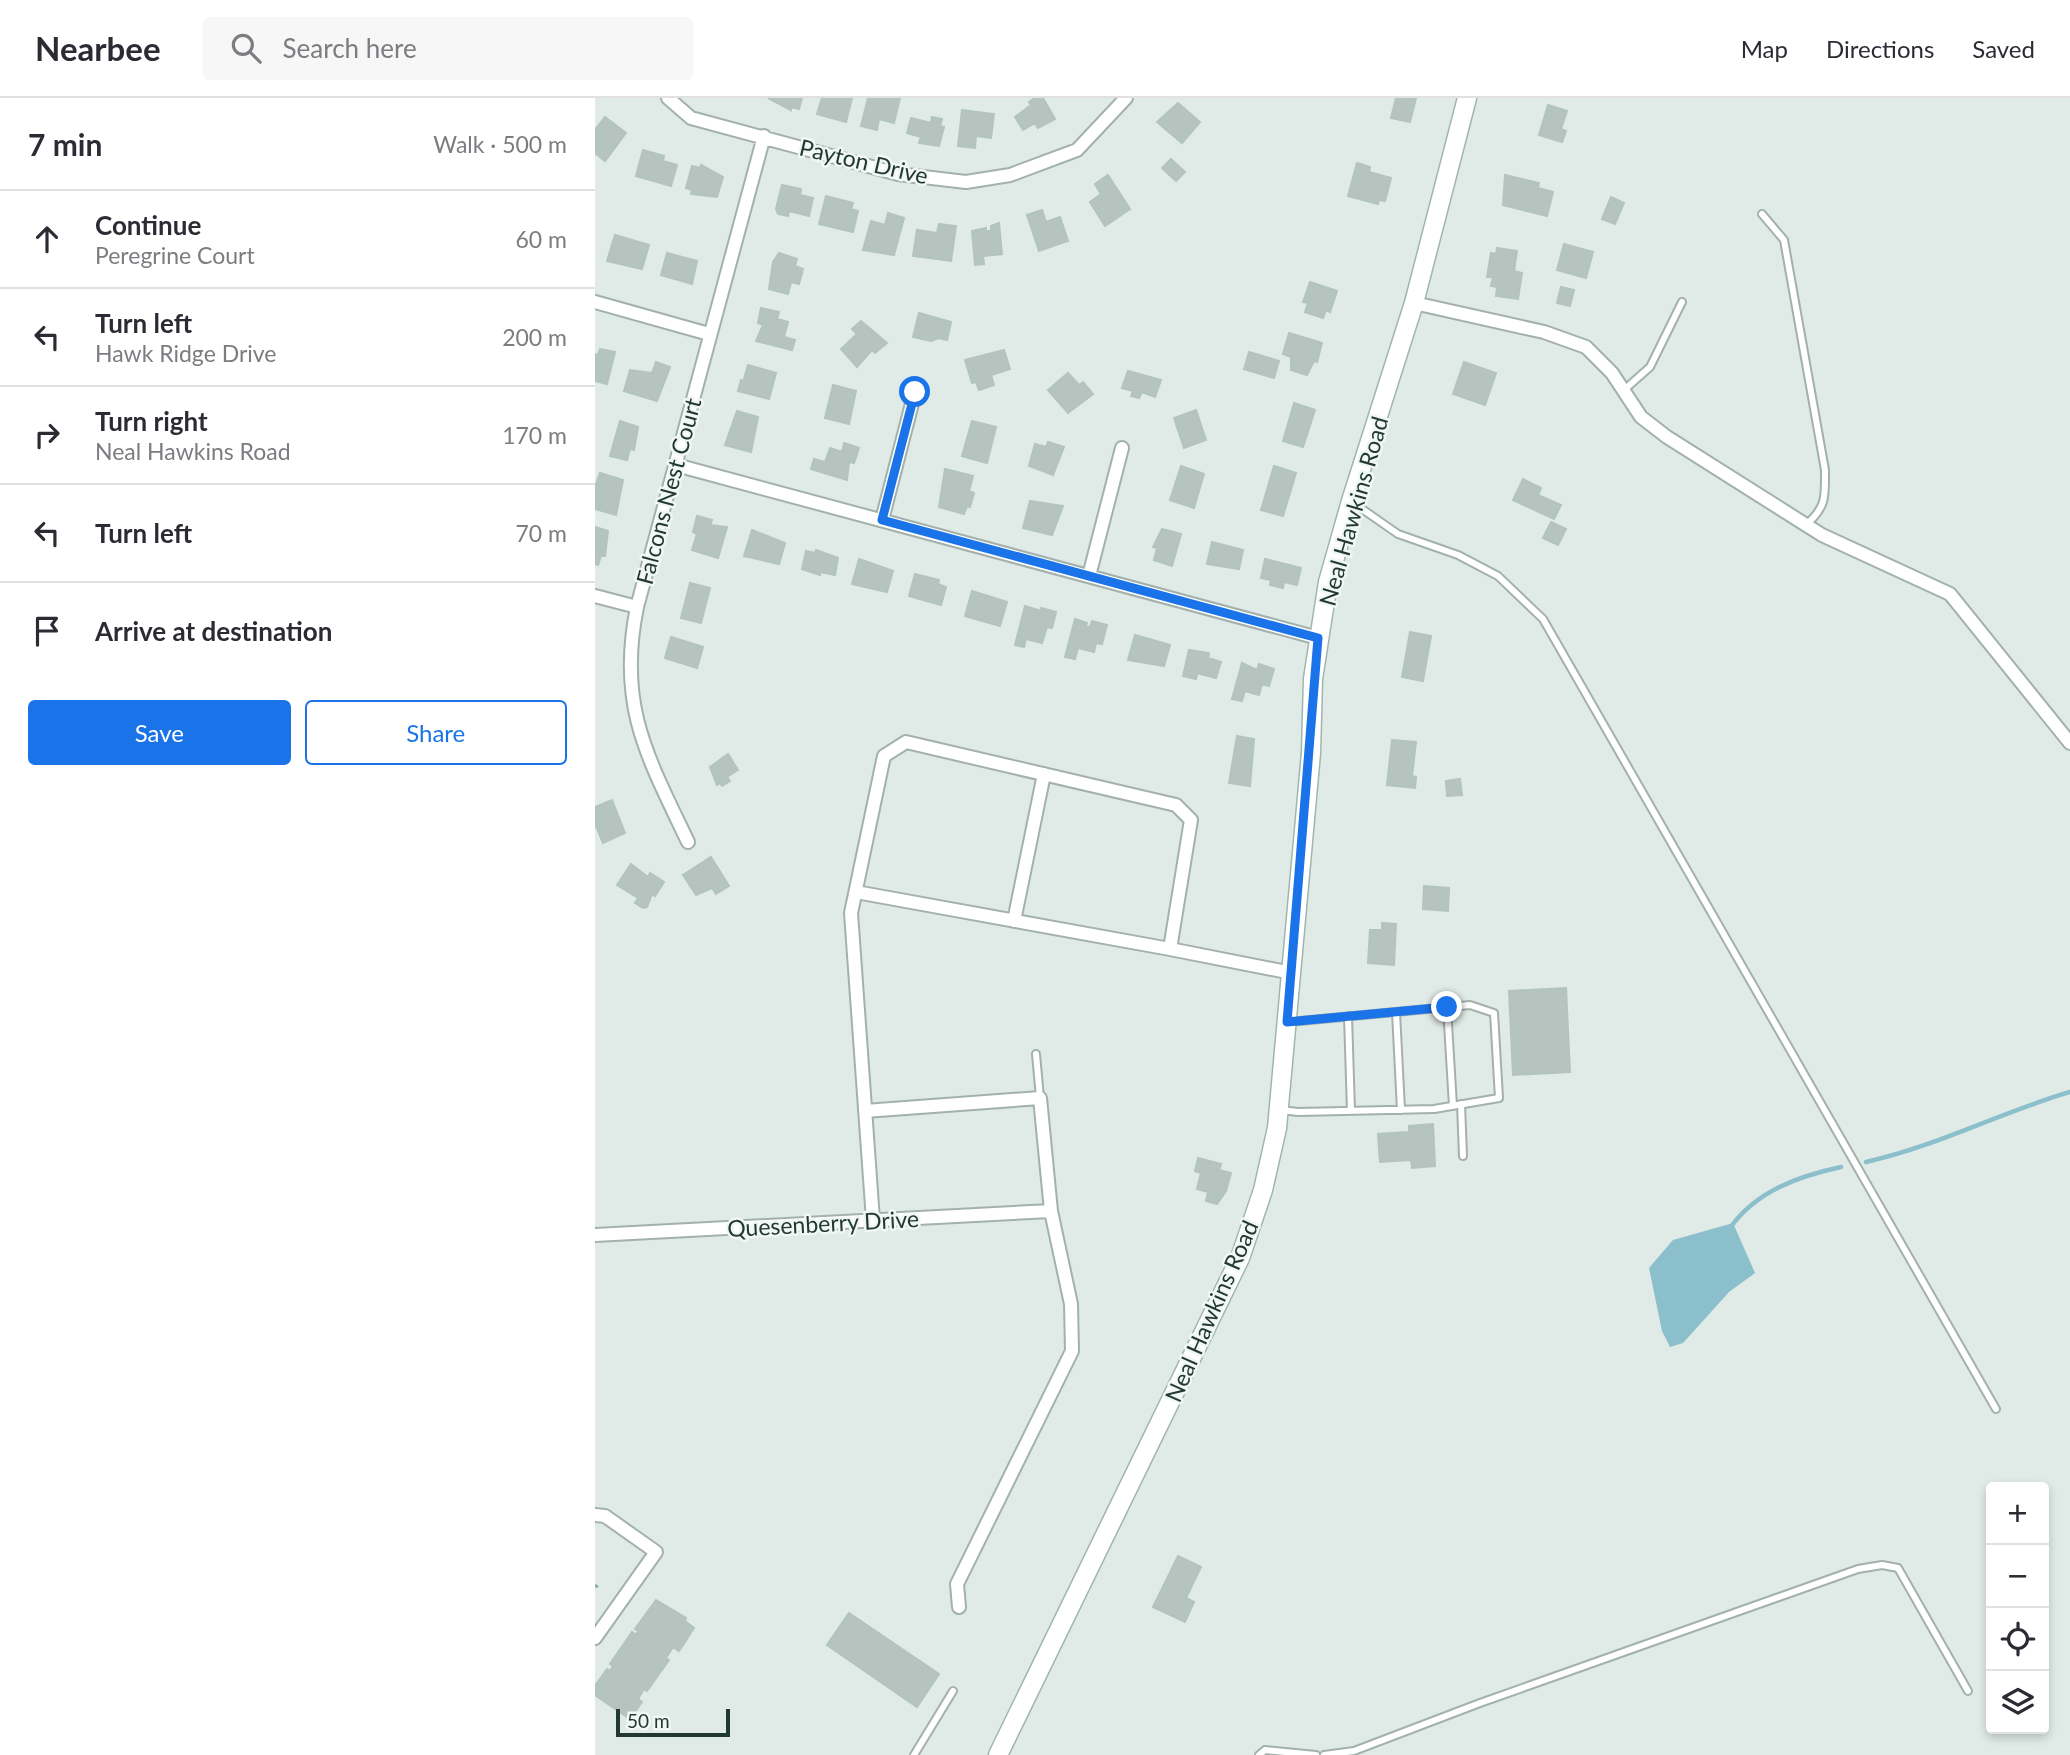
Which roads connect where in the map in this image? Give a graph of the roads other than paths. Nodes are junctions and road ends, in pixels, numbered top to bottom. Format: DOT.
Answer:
graph roads {
  1 [pos="1126,98"];
  2 [pos="1467,98"];
  3 [pos="668,99"];
  4 [pos="764,136"];
  5 [pos="1762,215"];
  6 [pos="595,302"];
  7 [pos="1682,302"];
  8 [pos="1414,303"];
  9 [pos="709,334"];
  10 [pos="1624,390"];
  11 [pos="915,392"];
  12 [pos="1122,448"];
  13 [pos="675,465"];
  14 [pos="1351,501"];
  15 [pos="882,520"];
  16 [pos="1806,525"];
  17 [pos="1089,576"];
  18 [pos="595,596"];
  19 [pos="637,607"];
  20 [pos="1318,638"];
  21 [pos="2070,743"];
  22 [pos="1044,774"];
  23 [pos="688,842"];
  24 [pos="856,892"];
  25 [pos="1014,921"];
  26 [pos="1170,949"];
  27 [pos="1291,973"];
  28 [pos="1447,1007"];
  29 [pos="1396,1012"];
  30 [pos="1348,1016"];
  31 [pos="1287,1022"];
  32 [pos="1036,1054"];
  33 [pos="1040,1098"];
  34 [pos="1461,1104"];
  35 [pos="1453,1106"];
  36 [pos="1279,1109"];
  37 [pos="1401,1110"];
  38 [pos="865,1111"];
  39 [pos="1351,1111"];
  40 [pos="1463,1156"];
  41 [pos="1051,1211"];
  42 [pos="873,1220"];
  43 [pos="595,1235"];
  44 [pos="1996,1409"];
  45 [pos="595,1516"];
  46 [pos="959,1607"];
  47 [pos="595,1638"];
  48 [pos="953,1691"];
  49 [pos="1968,1691"];
  50 [pos="914,1755"];
  51 [pos="998,1755"];
  52 [pos="1259,1755"];
  53 [pos="1317,1755"];
  54 [pos="1324,1755"];
  1 -- 4 [label="street, Payton Drive"];
  2 -- 8 [label="street, Neal Hawkins Road"];
  3 -- 4 [label="street, Payton Drive"];
  4 -- 9 [label="street, Falcons Nest Court"];
  5 -- 16 [label="lane"];
  6 -- 9 [label="street"];
  7 -- 10 [label="lane"];
  8 -- 10 [label="street"];
  8 -- 14 [label="street, Neal Hawkins Road"];
  9 -- 13 [label="street, Falcons Nest Court"];
  10 -- 16 [label="street"];
  11 -- 15 [label="street"];
  12 -- 17 [label="street"];
  13 -- 15 [label="street"];
  13 -- 19 [label="street, Falcons Nest Court"];
  14 -- 20 [label="street, Neal Hawkins Road"];
  14 -- 44 [label="lane"];
  15 -- 17 [label="street"];
  16 -- 21 [label="street"];
  17 -- 20 [label="street"];
  18 -- 19 [label="street"];
  19 -- 23 [label="street, Falcons Nest Court"];
  20 -- 27 [label="street, Neal Hawkins Road"];
  22 -- 24 [label="street"];
  22 -- 25 [label="street"];
  22 -- 26 [label="street"];
  24 -- 25 [label="street"];
  24 -- 38 [label="street"];
  25 -- 26 [label="street"];
  26 -- 27 [label="street"];
  27 -- 31 [label="street, Neal Hawkins Road"];
  28 -- 29 [label="lane"];
  28 -- 34 [label="lane"];
  28 -- 35 [label="lane"];
  29 -- 30 [label="lane"];
  29 -- 37 [label="lane"];
  30 -- 31 [label="lane"];
  30 -- 39 [label="lane"];
  31 -- 36 [label="street, Neal Hawkins Road"];
  32 -- 33 [label="lane"];
  33 -- 38 [label="street"];
  33 -- 41 [label="street"];
  34 -- 35 [label="lane"];
  34 -- 40 [label="lane"];
  35 -- 37 [label="lane"];
  36 -- 39 [label="lane"];
  36 -- 51 [label="street, Neal Hawkins Road"];
  37 -- 39 [label="lane"];
  38 -- 42 [label="street"];
  41 -- 42 [label="street, Quesenberry Drive"];
  41 -- 46 [label="street"];
  42 -- 43 [label="street, Quesenberry Drive"];
  45 -- 47 [label="street"];
  48 -- 50 [label="lane"];
  49 -- 54 [label="lane"];
  52 -- 53 [label="lane"];
}
